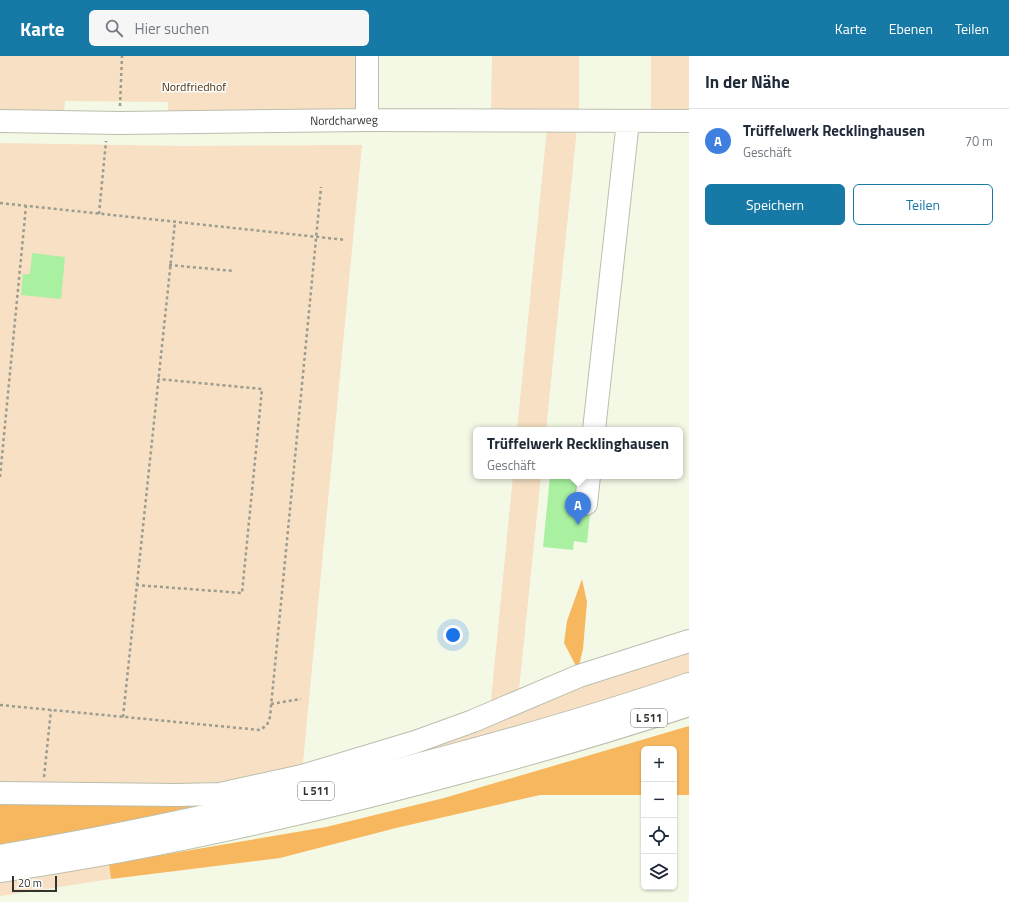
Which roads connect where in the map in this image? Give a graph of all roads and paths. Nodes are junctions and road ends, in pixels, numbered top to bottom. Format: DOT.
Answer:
graph roads {
  1 [pos="122,56"];
  2 [pos="367,56"];
  3 [pos="367,120"];
  4 [pos="0,121"];
  5 [pos="628,121"];
  6 [pos="689,121"];
  7 [pos="114,123"];
  8 [pos="321,187"];
  9 [pos="0,204"];
  10 [pos="26,206"];
  11 [pos="99,214"];
  12 [pos="175,222"];
  13 [pos="316,237"];
  14 [pos="346,240"];
  15 [pos="169,265"];
  16 [pos="234,272"];
  17 [pos="158,379"];
  18 [pos="594,427"];
  19 [pos="0,477"];
  20 [pos="589,479"];
  21 [pos="586,504"];
  22 [pos="136,585"];
  23 [pos="689,641"];
  24 [pos="689,684"];
  25 [pos="301,699"];
  26 [pos="271,704"];
  27 [pos="0,705"];
  28 [pos="689,705"];
  29 [pos="51,710"];
  30 [pos="689,715"];
  31 [pos="123,717"];
  32 [pos="608,730"];
  33 [pos="44,779"];
  34 [pos="0,793"];
  35 [pos="0,856"];
  36 [pos="0,871"];
  1 -- 7 [label="path"];
  2 -- 3 [label="main road"];
  3 -- 5 [label="main road, Nordcharweg"];
  3 -- 7 [label="main road, Nordcharweg"];
  4 -- 7 [label="main road, Nordcharweg"];
  5 -- 6 [label="main road, Nordcharweg"];
  5 -- 18 [label="main road"];
  7 -- 11 [label="path"];
  8 -- 13 [label="path"];
  9 -- 10 [label="path"];
  10 -- 11 [label="path"];
  10 -- 19 [label="path"];
  11 -- 12 [label="path"];
  12 -- 13 [label="path"];
  12 -- 15 [label="path"];
  13 -- 14 [label="path"];
  13 -- 26 [label="path"];
  15 -- 16 [label="path"];
  15 -- 17 [label="path"];
  17 -- 22 [label="path"];
  17 -- 22 [label="path"];
  20 -- 21 [label="main road"];
  22 -- 31 [label="path"];
  23 -- 34 [label="main road"];
  24 -- 35 [label="main road, L 511"];
  25 -- 26 [label="path"];
  26 -- 31 [label="path"];
  27 -- 29 [label="path"];
  28 -- 32 [label="main road, L 511"];
  29 -- 31 [label="path"];
  29 -- 33 [label="path"];
  30 -- 32 [label="main road"];
  32 -- 36 [label="main road, L 511"];
}
